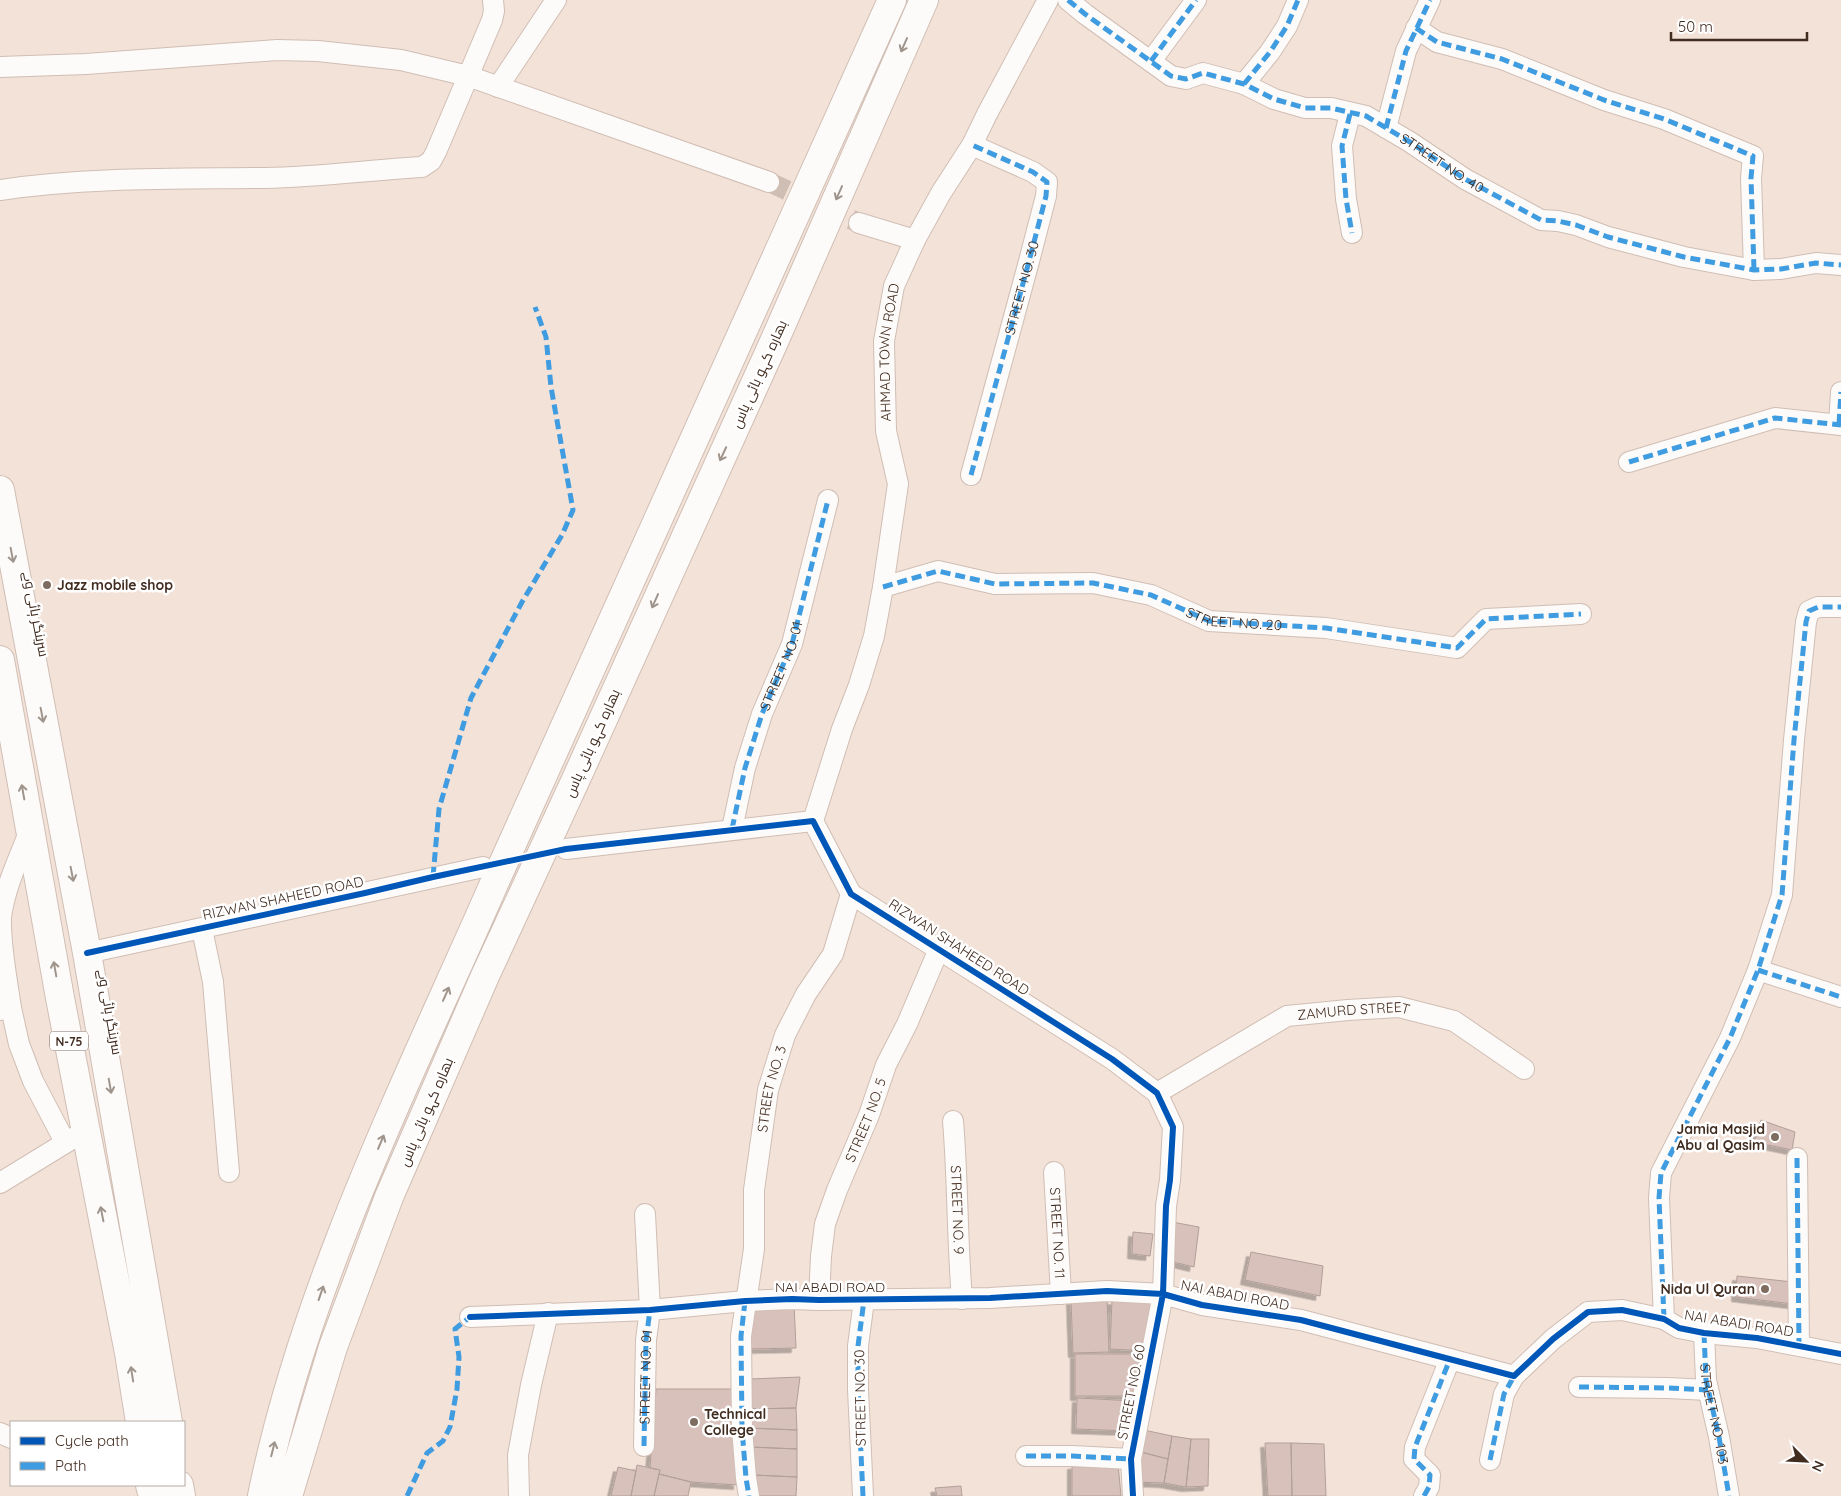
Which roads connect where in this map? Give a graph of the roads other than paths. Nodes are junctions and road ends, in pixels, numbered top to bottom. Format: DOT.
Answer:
graph roads {
  1 [pos="493,0"];
  2 [pos="556,0"];
  3 [pos="892,0"];
  4 [pos="924,0"];
  5 [pos="1048,0"];
  6 [pos="1068,0"];
  7 [pos="1196,0"];
  8 [pos="1298,0"];
  9 [pos="1430,0"];
  10 [pos="1416,28"];
  11 [pos="1151,61"];
  12 [pos="0,67"];
  13 [pos="468,76"];
  14 [pos="1244,84"];
  15 [pos="498,87"];
  16 [pos="1350,114"];
  17 [pos="1386,128"];
  18 [pos="972,145"];
  19 [pos="768,182"];
  20 [pos="0,190"];
  21 [pos="859,223"];
  22 [pos="1352,233"];
  23 [pos="915,240"];
  24 [pos="1841,265"];
  25 [pos="1754,270"];
  26 [pos="1841,392"];
  27 [pos="1840,425"];
  28 [pos="1629,462"];
  29 [pos="971,475"];
  30 [pos="0,490"];
  31 [pos="828,500"];
  32 [pos="883,587"];
  33 [pos="1841,607"];
  34 [pos="1581,614"];
  35 [pos="0,660"];
  36 [pos="813,821"];
  37 [pos="732,829"];
  38 [pos="30,830"];
  39 [pos="566,849"];
  40 [pos="483,867"];
  41 [pos="851,894"];
  42 [pos="202,928"];
  43 [pos="939,949"];
  44 [pos="87,953"];
  45 [pos="1758,970"];
  46 [pos="94,992"];
  47 [pos="1841,997"];
  48 [pos="60,998"];
  49 [pos="6,1009"];
  50 [pos="1524,1069"];
  51 [pos="1157,1093"];
  52 [pos="953,1121"];
  53 [pos="75,1137"];
  54 [pos="1797,1158"];
  55 [pos="229,1172"];
  56 [pos="1054,1172"];
  57 [pos="0,1183"];
  58 [pos="645,1214"];
  59 [pos="1060,1294"];
  60 [pos="1163,1294"];
  61 [pos="962,1299"];
  62 [pos="819,1300"];
  63 [pos="864,1300"];
  64 [pos="745,1301"];
  65 [pos="650,1310"];
  66 [pos="548,1313"];
  67 [pos="470,1318"];
  68 [pos="1664,1320"];
  69 [pos="1704,1333"];
  70 [pos="1799,1345"];
  71 [pos="1841,1354"];
  72 [pos="1450,1359"];
  73 [pos="1514,1376"];
  74 [pos="1579,1387"];
  75 [pos="1708,1390"];
  76 [pos="140,1421"];
  77 [pos="168,1421"];
  78 [pos="644,1446"];
  79 [pos="1026,1456"];
  80 [pos="1131,1460"];
  81 [pos="1490,1460"];
  82 [pos="262,1496"];
  83 [pos="288,1496"];
  84 [pos="519,1496"];
  85 [pos="749,1496"];
  86 [pos="862,1496"];
  87 [pos="1133,1496"];
  88 [pos="1424,1496"];
  89 [pos="1729,1496"];
  1 -- 13 [label="street"];
  2 -- 15 [label="street"];
  82 -- 3 [label="highway, بھارہ کہو بائی پاس, one-way"];
  4 -- 83 [label="highway, بھارہ کہو بائی پاس, one-way"];
  5 -- 18 [label="street, AHMAD TOWN ROAD"];
  6 -- 11 [label="street, STREET NO. 40"];
  7 -- 11 [label="street"];
  8 -- 14 [label="street"];
  9 -- 10 [label="street"];
  10 -- 17 [label="street"];
  10 -- 25 [label="street"];
  11 -- 14 [label="street, STREET NO. 40"];
  12 -- 13 [label="street"];
  13 -- 15 [label="street"];
  13 -- 20 [label="street"];
  14 -- 16 [label="street, STREET NO. 40"];
  15 -- 19 [label="street"];
  16 -- 17 [label="street, STREET NO. 40"];
  16 -- 22 [label="street"];
  17 -- 25 [label="street, STREET NO. 40"];
  18 -- 23 [label="street, AHMAD TOWN ROAD"];
  18 -- 29 [label="street, STREET NO. 30"];
  21 -- 23 [label="street"];
  23 -- 32 [label="street, AHMAD TOWN ROAD"];
  24 -- 25 [label="street, STREET NO. 40"];
  26 -- 27 [label="street"];
  27 -- 28 [label="street"];
  30 -- 44 [label="highway, سرینگر ہائی وے / N-75, one-way"];
  31 -- 37 [label="street, STREET NO. 01"];
  32 -- 34 [label="street, STREET NO. 20"];
  32 -- 36 [label="street, AHMAD TOWN ROAD"];
  33 -- 45 [label="street"];
  38 -- 35 [label="highway, N-75, one-way"];
  36 -- 37 [label="street"];
  36 -- 41 [label="street"];
  37 -- 39 [label="street"];
  48 -- 38 [label="highway, N-75, one-way"];
  38 -- 49 [label="street"];
  40 -- 42 [label="street, RIZWAN SHAHEED ROAD"];
  41 -- 43 [label="street, RIZWAN SHAHEED ROAD"];
  41 -- 64 [label="street, STREET NO. 3"];
  42 -- 44 [label="street, RIZWAN SHAHEED ROAD"];
  42 -- 55 [label="street"];
  43 -- 51 [label="street, RIZWAN SHAHEED ROAD"];
  43 -- 62 [label="street, STREET NO. 5"];
  44 -- 46 [label="highway, سرینگر ہائی وے / N-75"];
  45 -- 47 [label="street"];
  45 -- 68 [label="street"];
  46 -- 48 [label="highway"];
  46 -- 77 [label="highway, سرینگر ہائی وے / N-75, one-way"];
  48 -- 53 [label="highway, N-75"];
  49 -- 53 [label="street"];
  50 -- 51 [label="street, ZAMURD STREET"];
  51 -- 60 [label="street, RIZWAN SHAHEED ROAD"];
  52 -- 61 [label="street, STREET NO. 9"];
  53 -- 57 [label="street"];
  76 -- 53 [label="highway, N-75, one-way"];
  54 -- 70 [label="street"];
  56 -- 59 [label="street, STREET NO. 11"];
  58 -- 65 [label="street, STREET NO. 01"];
  59 -- 60 [label="street, NAI ABADI ROAD"];
  59 -- 61 [label="street, NAI ABADI ROAD"];
  60 -- 72 [label="street, NAI ABADI ROAD"];
  60 -- 80 [label="street, STREET NO. 60"];
  61 -- 63 [label="street, NAI ABADI ROAD"];
  62 -- 63 [label="street, NAI ABADI ROAD"];
  62 -- 64 [label="street, NAI ABADI ROAD"];
  63 -- 86 [label="street, STREET NO. 30"];
  64 -- 65 [label="street, NAI ABADI ROAD"];
  64 -- 85 [label="street"];
  65 -- 66 [label="street, NAI ABADI ROAD"];
  65 -- 78 [label="street, STREET NO. 01"];
  66 -- 67 [label="street, NAI ABADI ROAD"];
  66 -- 84 [label="street"];
  68 -- 69 [label="street, NAI ABADI ROAD"];
  68 -- 73 [label="street, NAI ABADI ROAD"];
  69 -- 70 [label="street, NAI ABADI ROAD"];
  69 -- 75 [label="street, STREET NO. 103"];
  70 -- 71 [label="street, NAI ABADI ROAD"];
  72 -- 73 [label="street, NAI ABADI ROAD"];
  72 -- 88 [label="street"];
  73 -- 81 [label="street"];
  74 -- 75 [label="street"];
  75 -- 89 [label="street, STREET NO. 103"];
  79 -- 80 [label="street"];
  80 -- 87 [label="street, STREET NO. 60"];
}
